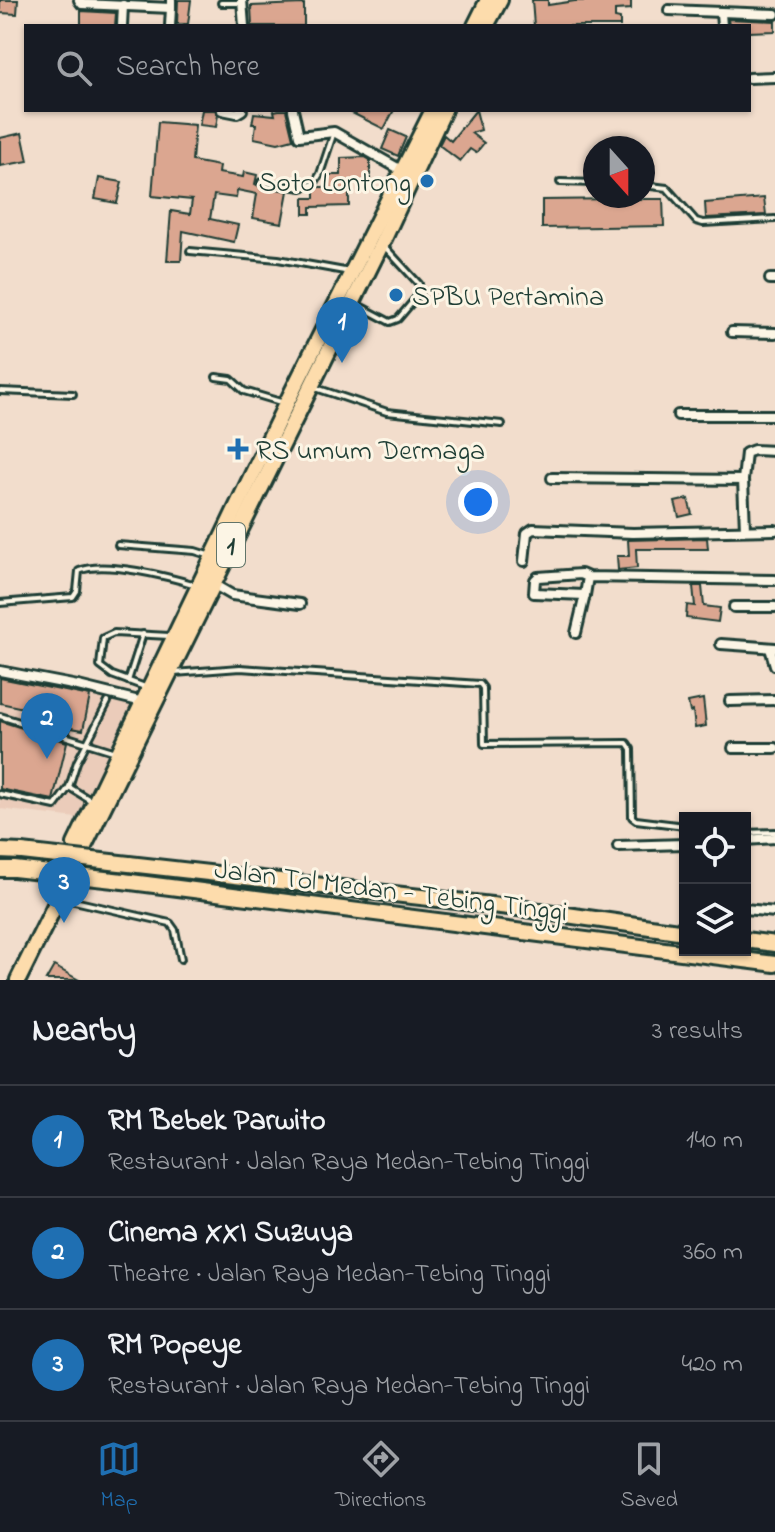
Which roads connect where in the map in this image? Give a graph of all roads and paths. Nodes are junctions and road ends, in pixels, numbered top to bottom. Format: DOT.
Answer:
graph roads {
  1 [pos="79,0"];
  2 [pos="488,0"];
  3 [pos="500,0"];
  4 [pos="242,1"];
  5 [pos="221,3"];
  6 [pos="171,4"];
  7 [pos="123,5"];
  8 [pos="669,10"];
  9 [pos="721,13"];
  10 [pos="775,14"];
  11 [pos="122,24"];
  12 [pos="170,24"];
  13 [pos="244,24"];
  14 [pos="476,24"];
  15 [pos="487,24"];
  16 [pos="722,24"];
  17 [pos="775,77"];
  18 [pos="751,78"];
  19 [pos="293,112"];
  20 [pos="432,112"];
  21 [pos="443,112"];
  22 [pos="334,132"];
  23 [pos="403,171"];
  24 [pos="261,182"];
  25 [pos="560,182"];
  26 [pos="583,183"];
  27 [pos="655,186"];
  28 [pos="775,219"];
  29 [pos="382,243"];
  30 [pos="190,251"];
  31 [pos="352,273"];
  32 [pos="352,301"];
  33 [pos="732,332"];
  34 [pos="775,333"];
  35 [pos="216,377"];
  36 [pos="309,386"];
  37 [pos="0,391"];
  38 [pos="73,394"];
  39 [pos="286,404"];
  40 [pos="678,415"];
  41 [pos="775,415"];
  42 [pos="502,424"];
  43 [pos="775,451"];
  44 [pos="552,478"];
  45 [pos="743,480"];
  46 [pos="745,529"];
  47 [pos="775,530"];
  48 [pos="118,545"];
  49 [pos="213,556"];
  50 [pos="524,561"];
  51 [pos="588,577"];
  52 [pos="775,580"];
  53 [pos="206,585"];
  54 [pos="585,595"];
  55 [pos="0,603"];
  56 [pos="300,604"];
  57 [pos="734,607"];
  58 [pos="775,607"];
  59 [pos="576,633"];
  60 [pos="143,634"];
  61 [pos="180,638"];
  62 [pos="721,644"];
  63 [pos="772,648"];
  64 [pos="775,665"];
  65 [pos="0,671"];
  66 [pos="168,673"];
  67 [pos="128,682"];
  68 [pos="154,690"];
  69 [pos="775,700"];
  70 [pos="730,701"];
  71 [pos="108,702"];
  72 [pos="143,702"];
  73 [pos="0,716"];
  74 [pos="89,741"];
  75 [pos="733,748"];
  76 [pos="775,748"];
  77 [pos="122,754"];
  78 [pos="69,787"];
  79 [pos="0,794"];
  80 [pos="98,805"];
  81 [pos="679,825"];
  82 [pos="751,833"];
  83 [pos="775,835"];
  84 [pos="751,839"];
  85 [pos="679,844"];
  86 [pos="618,846"];
  87 [pos="0,851"];
  88 [pos="7,869"];
  89 [pos="59,898"];
  90 [pos="751,910"];
  91 [pos="775,912"];
  92 [pos="679,931"];
  93 [pos="751,941"];
  94 [pos="775,944"];
  95 [pos="181,959"];
  96 [pos="775,964"];
  97 [pos="7,980"];
  98 [pos="18,980"];
  1 -- 7 [label="street"];
  2 -- 14 [label="highway"];
  3 -- 15 [label="highway"];
  4 -- 5 [label="lane"];
  4 -- 13 [label="street"];
  6 -- 7 [label="street"];
  6 -- 12 [label="street"];
  7 -- 11 [label="street"];
  8 -- 9 [label="street"];
  9 -- 10 [label="street"];
  9 -- 16 [label="street"];
  17 -- 18 [label="street"];
  19 -- 22 [label="street"];
  20 -- 23 [label="highway, 1"];
  21 -- 29 [label="highway, 1"];
  22 -- 23 [label="street"];
  22 -- 24 [label="lane"];
  23 -- 31 [label="highway, 1"];
  25 -- 26 [label="lane"];
  27 -- 28 [label="lane"];
  29 -- 32 [label="highway, 1"];
  29 -- 32 [label="lane"];
  30 -- 31 [label="lane"];
  31 -- 39 [label="highway, 1"];
  32 -- 36 [label="highway, 1"];
  33 -- 34 [label="street"];
  35 -- 39 [label="lane"];
  36 -- 42 [label="lane"];
  36 -- 53 [label="highway, 1"];
  37 -- 38 [label="lane"];
  39 -- 49 [label="highway, 1"];
  40 -- 41 [label="street"];
  43 -- 45 [label="street"];
  44 -- 45 [label="street"];
  45 -- 46 [label="street"];
  46 -- 47 [label="street"];
  46 -- 50 [label="street"];
  48 -- 49 [label="lane"];
  49 -- 53 [label="highway, 1"];
  51 -- 52 [label="street"];
  51 -- 54 [label="street"];
  51 -- 54 [label="street"];
  53 -- 55 [label="lane"];
  53 -- 56 [label="street"];
  53 -- 61 [label="highway, 1"];
  54 -- 59 [label="street"];
  57 -- 58 [label="street"];
  60 -- 61 [label="lane"];
  60 -- 67 [label="lane"];
  60 -- 67 [label="lane"];
  61 -- 66 [label="highway, 1"];
  61 -- 68 [label="highway, 1"];
  62 -- 63 [label="street"];
  63 -- 64 [label="street"];
  65 -- 72 [label="street"];
  66 -- 68 [label="highway, 1"];
  66 -- 81 [label="lane"];
  67 -- 68 [label="lane"];
  68 -- 72 [label="highway, 1"];
  68 -- 77 [label="highway, 1"];
  69 -- 70 [label="street"];
  71 -- 74 [label="lane"];
  72 -- 77 [label="highway, 1"];
  73 -- 74 [label="lane"];
  74 -- 77 [label="lane"];
  74 -- 78 [label="lane"];
  75 -- 76 [label="street"];
  77 -- 80 [label="highway, 1"];
  78 -- 79 [label="lane"];
  78 -- 80 [label="lane"];
  80 -- 89 [label="highway, 1"];
  80 -- 97 [label="highway, 1"];
  82 -- 83 [label="lane"];
  83 -- 84 [label="street"];
  85 -- 86 [label="street"];
  87 -- 92 [label="highway, Jalan Tol Medan - Tebing Tinggi, bridge"];
  88 -- 96 [label="highway, Jalan Tol Medan - Tebing Tinggi, bridge"];
  89 -- 95 [label="lane"];
  89 -- 98 [label="highway, 1"];
  90 -- 91 [label="street"];
  93 -- 94 [label="highway"];
}
